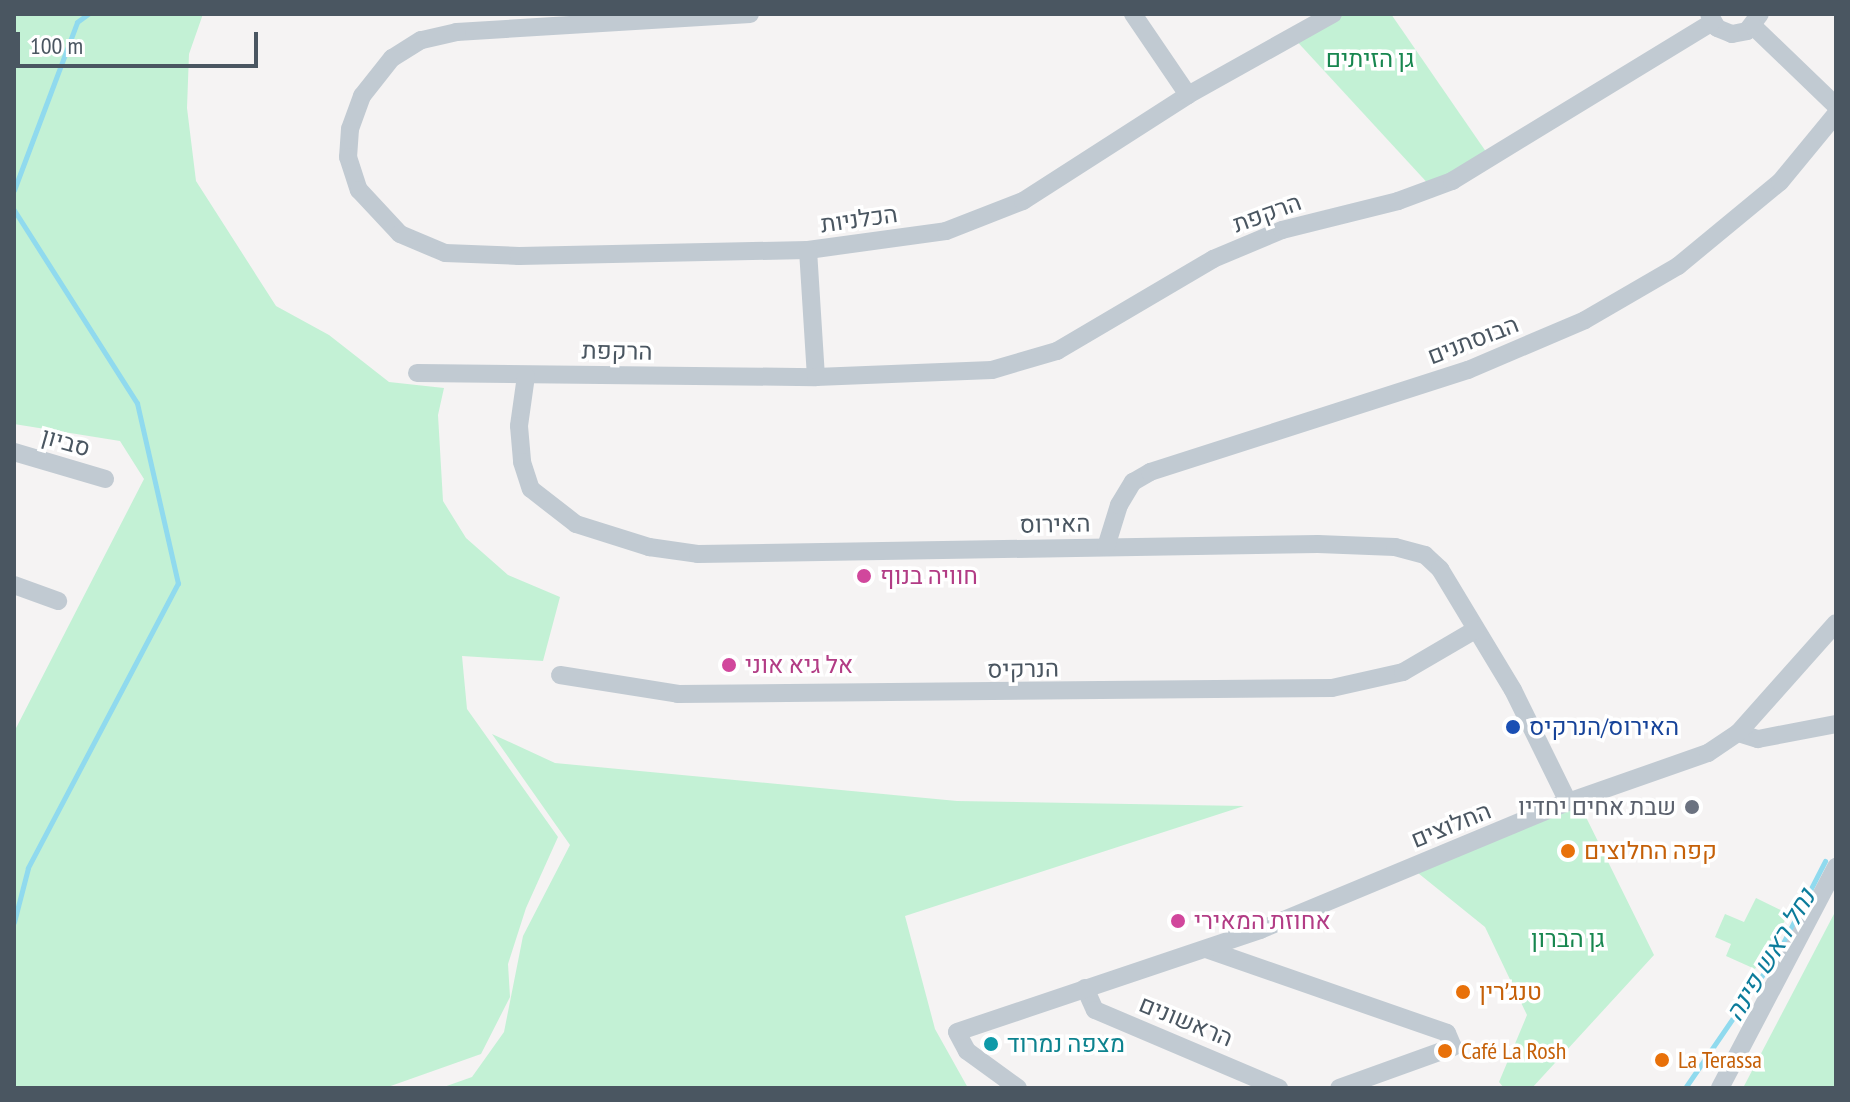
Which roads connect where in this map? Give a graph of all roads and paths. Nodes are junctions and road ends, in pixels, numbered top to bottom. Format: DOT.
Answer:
graph roads {
  1 [pos="750,14"];
  2 [pos="1133,14"];
  3 [pos="1333,14"];
  4 [pos="1711,18"];
  5 [pos="1757,20"];
  6 [pos="1188,95"];
  7 [pos="1836,106"];
  8 [pos="1836,114"];
  9 [pos="808,250"];
  10 [pos="417,373"];
  11 [pos="526,376"];
  12 [pos="816,377"];
  13 [pos="14,452"];
  14 [pos="105,479"];
  15 [pos="1106,547"];
  16 [pos="14,585"];
  17 [pos="58,601"];
  18 [pos="1836,623"];
  19 [pos="1475,630"];
  20 [pos="560,675"];
  21 [pos="1836,724"];
  22 [pos="1738,733"];
  23 [pos="1568,802"];
  24 [pos="1836,867"];
  25 [pos="1206,949"];
  26 [pos="1085,988"];
  27 [pos="1018,1088"];
  28 [pos="1279,1088"];
  29 [pos="1339,1088"];
  30 [pos="1720,1088"];
  1 -- 9 [label="street, הכלניות"];
  2 -- 6 [label="street"];
  3 -- 6 [label="street, הכלניות"];
  4 -- 5 [label="street"];
  4 -- 12 [label="street, הרקפת"];
  5 -- 7 [label="street"];
  6 -- 9 [label="street, הכלניות"];
  8 -- 15 [label="street, הבוסתנים"];
  9 -- 12 [label="street"];
  10 -- 11 [label="street, הרקפת"];
  11 -- 12 [label="street, הרקפת"];
  11 -- 15 [label="street, האירוס"];
  13 -- 14 [label="street, סביון"];
  15 -- 19 [label="street, האירוס"];
  16 -- 17 [label="street"];
  18 -- 22 [label="street, החלוצים"];
  19 -- 20 [label="street, הנרקיס"];
  19 -- 23 [label="street, האירוס"];
  21 -- 22 [label="street"];
  22 -- 23 [label="street, החלוצים"];
  23 -- 25 [label="street, החלוצים"];
  24 -- 30 [label="street"];
  25 -- 26 [label="street, החלוצים"];
  25 -- 29 [label="street"];
  26 -- 27 [label="street, החלוצים"];
  26 -- 28 [label="street, הראשונים"];
}
